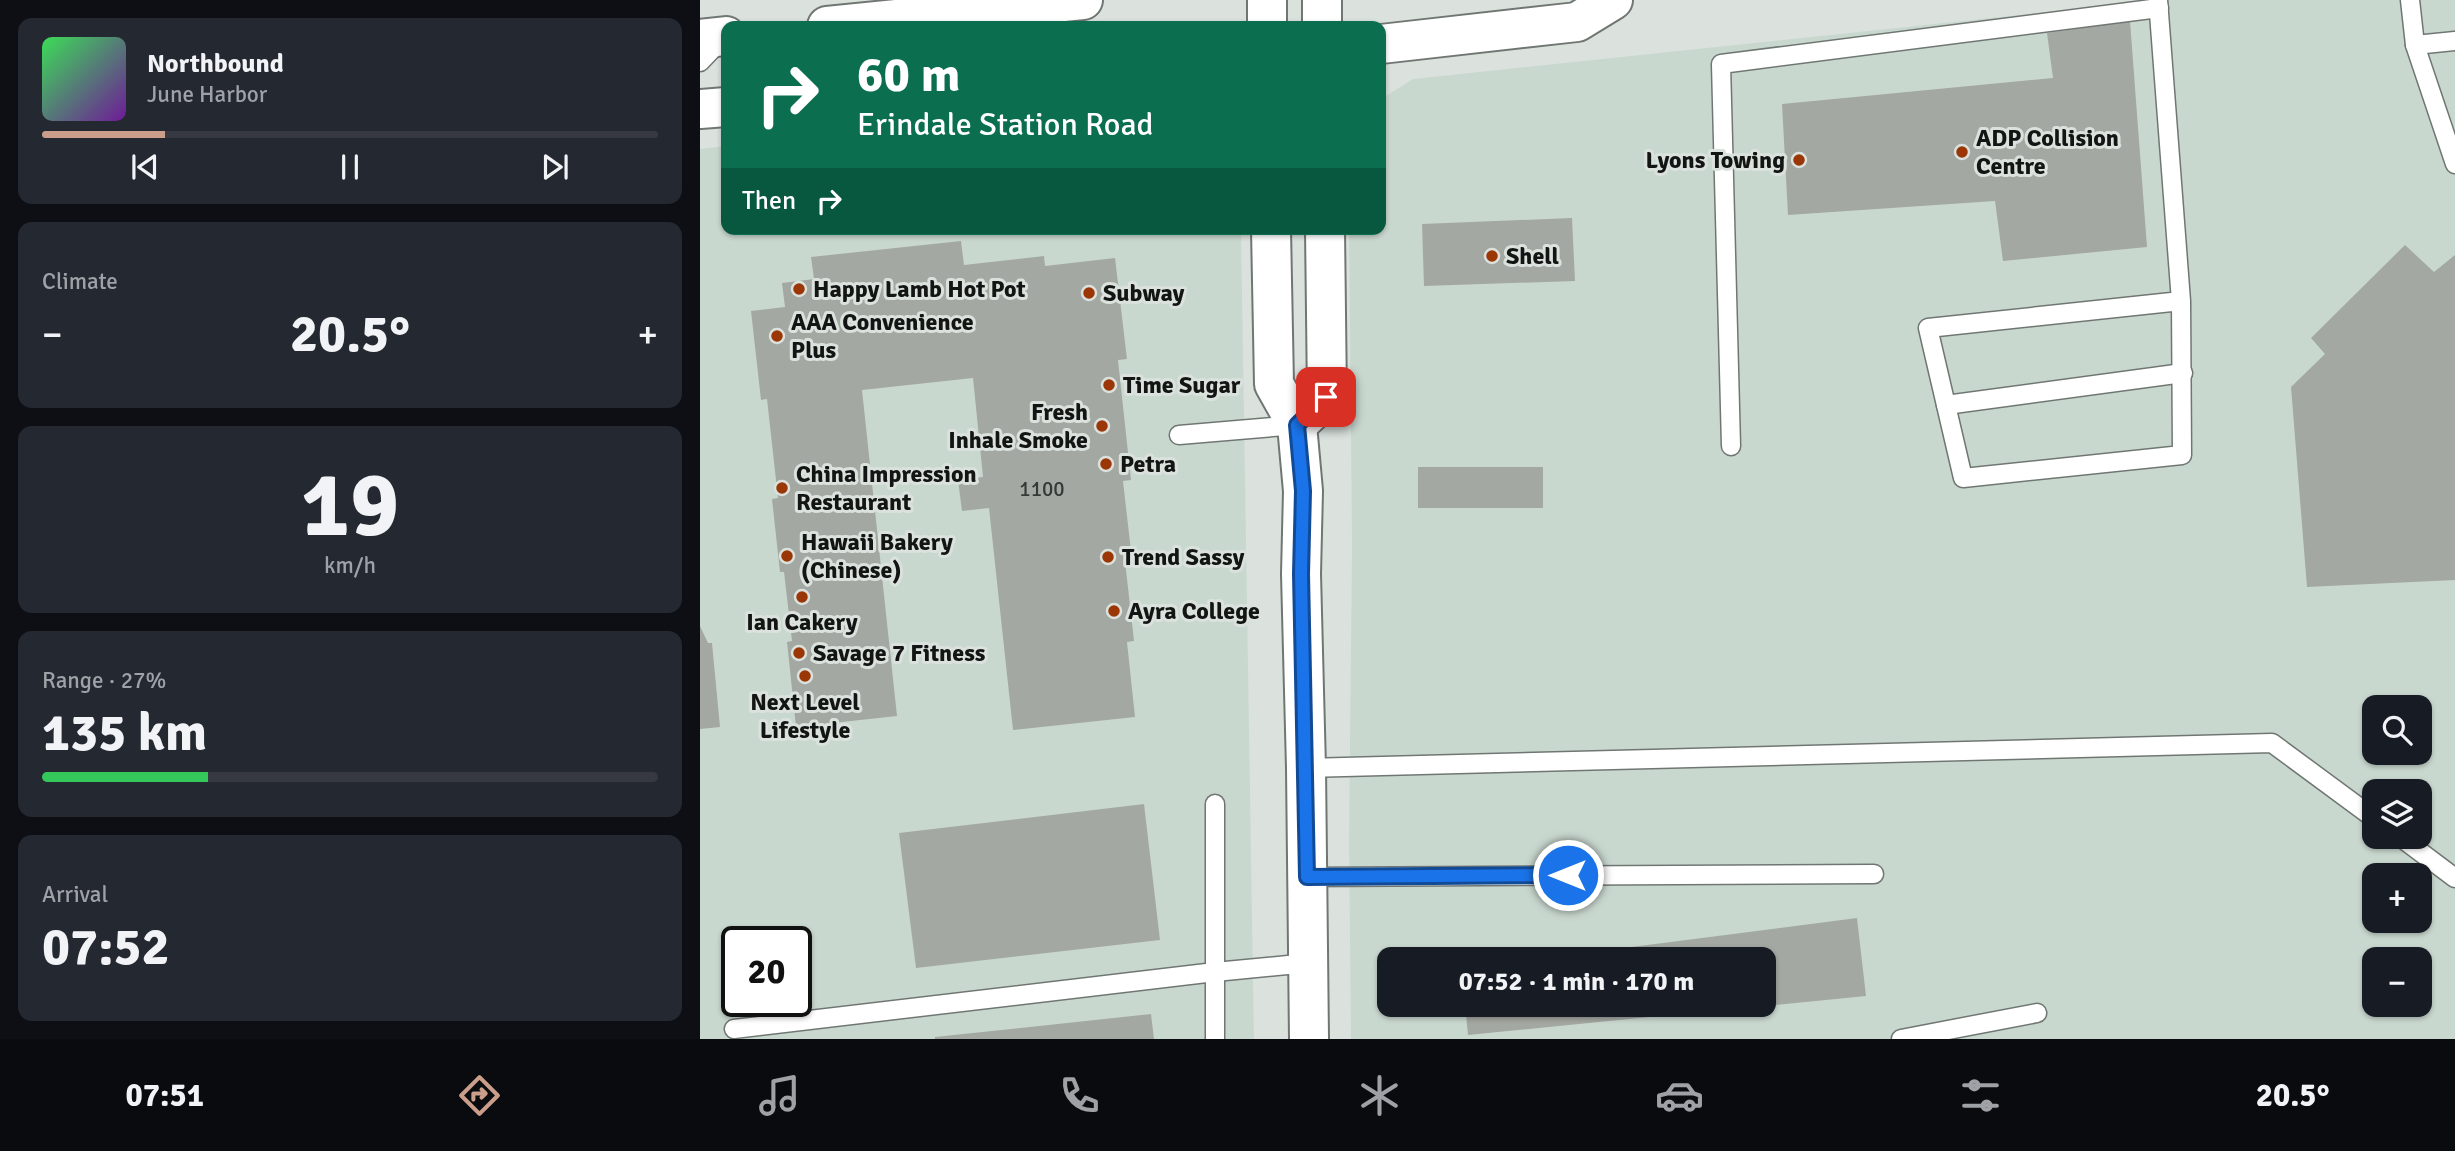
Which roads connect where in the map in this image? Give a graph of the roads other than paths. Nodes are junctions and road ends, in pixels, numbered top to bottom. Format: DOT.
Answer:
graph roads {
  1 [pos="1083,0"];
  2 [pos="1267,0"];
  3 [pos="1322,0"];
  4 [pos="1613,0"];
  5 [pos="2410,0"];
  6 [pos="2158,4"];
  7 [pos="876,21"];
  8 [pos="1267,21"];
  9 [pos="1322,21"];
  10 [pos="2455,41"];
  11 [pos="1386,43"];
  12 [pos="2416,45"];
  13 [pos="721,107"];
  14 [pos="700,109"];
  15 [pos="2455,164"];
  16 [pos="1271,235"];
  17 [pos="1325,235"];
  18 [pos="2181,301"];
  19 [pos="2183,373"];
  20 [pos="1946,405"];
  21 [pos="1297,425"];
  22 [pos="1178,435"];
  23 [pos="1731,446"];
  24 [pos="1306,768"];
  25 [pos="1215,804"];
  26 [pos="2362,809"];
  27 [pos="2416,849"];
  28 [pos="1874,874"];
  29 [pos="1307,877"];
  30 [pos="2455,878"];
  31 [pos="1308,963"];
  32 [pos="1215,972"];
  33 [pos="2037,1013"];
  34 [pos="734,1030"];
  35 [pos="1215,1039"];
  36 [pos="1309,1039"];
  37 [pos="1902,1039"];
  1 -- 7 [label="street"];
  2 -- 8 [label="street"];
  3 -- 9 [label="street"];
  4 -- 11 [label="street"];
  5 -- 12 [label="lane"];
  6 -- 18 [label="lane"];
  6 -- 23 [label="lane"];
  10 -- 12 [label="lane"];
  12 -- 15 [label="lane"];
  13 -- 14 [label="street"];
  16 -- 21 [label="street"];
  17 -- 21 [label="street"];
  18 -- 19 [label="lane"];
  18 -- 20 [label="lane"];
  19 -- 20 [label="lane"];
  19 -- 20 [label="lane"];
  21 -- 22 [label="lane"];
  21 -- 24 [label="street"];
  24 -- 26 [label="lane"];
  24 -- 29 [label="street"];
  25 -- 32 [label="lane"];
  27 -- 30 [label="lane"];
  28 -- 29 [label="lane"];
  29 -- 31 [label="street"];
  31 -- 32 [label="lane"];
  31 -- 36 [label="street"];
  32 -- 34 [label="lane"];
  32 -- 35 [label="lane"];
  33 -- 37 [label="lane"];
}
